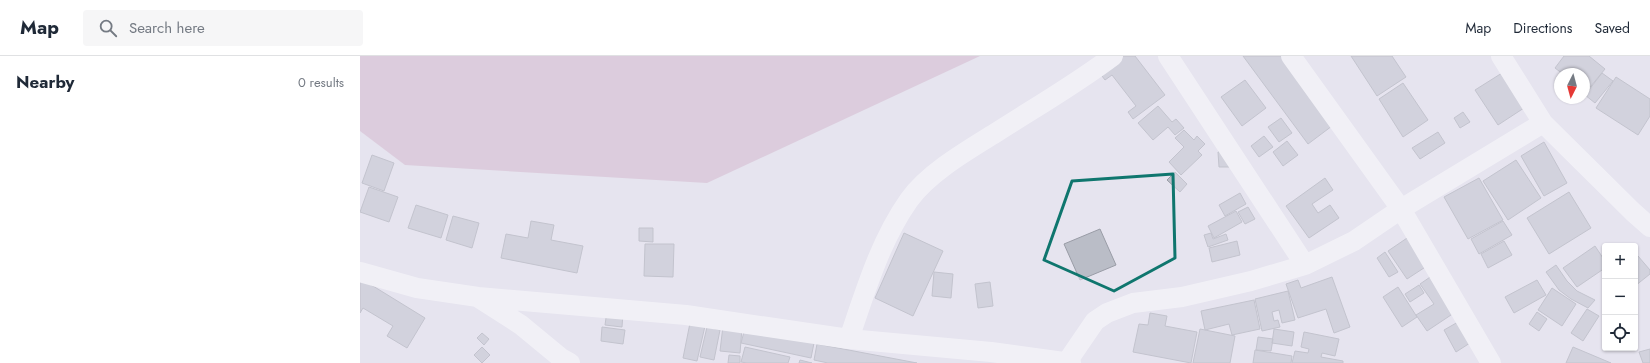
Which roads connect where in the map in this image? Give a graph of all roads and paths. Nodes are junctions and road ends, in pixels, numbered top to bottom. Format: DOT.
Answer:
graph roads {
  1 [pos="1113,56"];
  2 [pos="1168,56"];
  3 [pos="1291,56"];
  4 [pos="1501,56"];
  5 [pos="1543,123"];
  6 [pos="1401,209"];
  7 [pos="1650,227"];
  8 [pos="1305,265"];
  9 [pos="360,272"];
  10 [pos="478,297"];
  11 [pos="849,339"];
  12 [pos="1069,362"];
  13 [pos="570,363"];
  14 [pos="1491,363"];
  1 -- 11 [label="street"];
  2 -- 8 [label="street"];
  3 -- 6 [label="street"];
  4 -- 5 [label="street"];
  5 -- 6 [label="street"];
  5 -- 7 [label="street"];
  6 -- 8 [label="street"];
  6 -- 14 [label="street"];
  8 -- 12 [label="street"];
  9 -- 10 [label="street"];
  10 -- 11 [label="street"];
  10 -- 13 [label="street"];
  11 -- 12 [label="street"];
}
